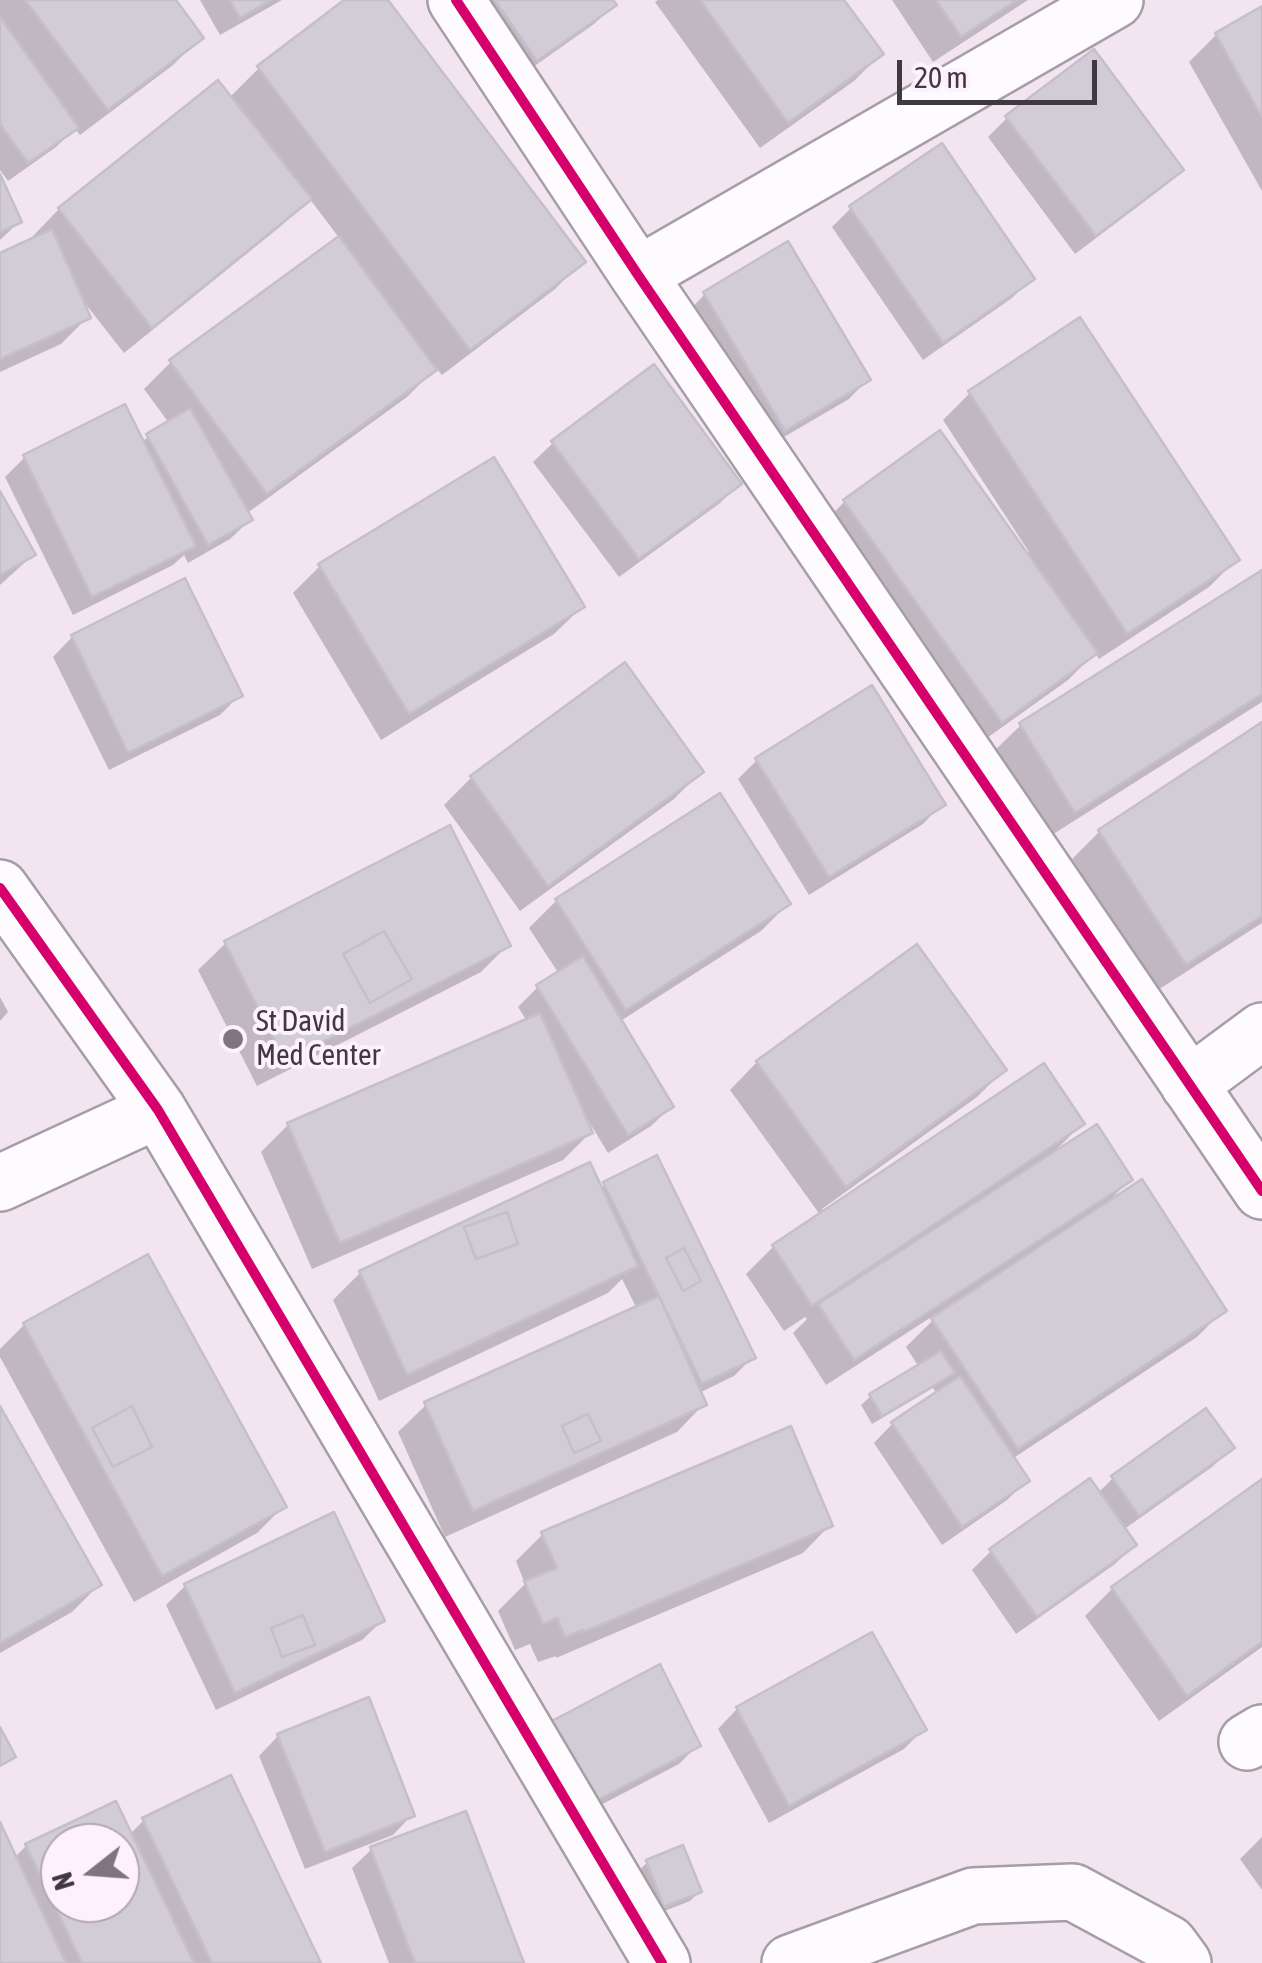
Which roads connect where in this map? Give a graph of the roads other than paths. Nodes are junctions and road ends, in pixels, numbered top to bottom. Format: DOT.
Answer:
graph roads {
  1 [pos="456,0"];
  2 [pos="1114,0"];
  3 [pos="638,275"];
  4 [pos="0,888"];
  5 [pos="1262,1031"];
  6 [pos="1189,1086"];
  7 [pos="158,1110"];
  8 [pos="0,1183"];
  9 [pos="1262,1191"];
  10 [pos="662,1963"];
  11 [pos="790,1963"];
  12 [pos="1183,1963"];
  1 -- 3 [label="street"];
  2 -- 3 [label="street"];
  3 -- 6 [label="street"];
  4 -- 7 [label="street"];
  5 -- 6 [label="street"];
  6 -- 9 [label="street"];
  7 -- 8 [label="street"];
  7 -- 10 [label="street"];
  11 -- 12 [label="street"];
}
